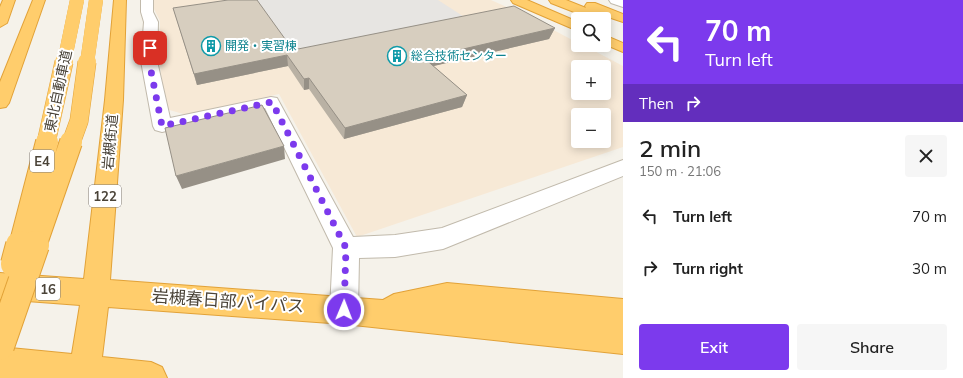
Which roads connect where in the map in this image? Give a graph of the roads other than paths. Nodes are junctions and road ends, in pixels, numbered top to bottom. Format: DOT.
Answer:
graph roads {
  1 [pos="9,0"];
  2 [pos="39,0"];
  3 [pos="76,0"];
  4 [pos="96,0"];
  5 [pos="120,0"];
  6 [pos="147,0"];
  7 [pos="517,0"];
  8 [pos="535,0"];
  9 [pos="555,0"];
  10 [pos="574,0"];
  11 [pos="615,0"];
  12 [pos="623,3"];
  13 [pos="586,12"];
  14 [pos="571,15"];
  15 [pos="623,18"];
  16 [pos="611,22"];
  17 [pos="0,23"];
  18 [pos="571,24"];
  19 [pos="623,27"];
  20 [pos="611,31"];
  21 [pos="623,36"];
  22 [pos="611,42"];
  23 [pos="623,48"];
  24 [pos="0,103"];
  25 [pos="623,168"];
  26 [pos="346,248"];
  27 [pos="0,286"];
  28 [pos="96,291"];
  29 [pos="344,310"];
  30 [pos="375,313"];
  31 [pos="623,313"];
  32 [pos="0,321"];
  33 [pos="623,339"];
  34 [pos="0,346"];
  35 [pos="0,363"];
  36 [pos="85,375"];
  37 [pos="150,378"];
  1 -- 17 [label="highway"];
  2 -- 24 [label="highway"];
  3 -- 32 [label="highway, 東北自動車道 / E4, bridge"];
  4 -- 34 [label="highway, bridge"];
  5 -- 28 [label="highway, 岩槻街道 / 122"];
  6 -- 26 [label="street"];
  7 -- 18 [label="highway"];
  8 -- 14 [label="highway"];
  9 -- 13 [label="highway"];
  10 -- 15 [label="highway"];
  11 -- 12 [label="street"];
  16 -- 19 [label="highway"];
  20 -- 21 [label="highway"];
  22 -- 23 [label="highway"];
  25 -- 26 [label="street"];
  26 -- 29 [label="street"];
  27 -- 28 [label="highway, 岩槻春日部バイパス / 16"];
  28 -- 29 [label="highway, 岩槻春日部バイパス / 16"];
  28 -- 36 [label="highway, 岩槻街道 / 122"];
  29 -- 30 [label="highway, 岩槻春日部バイパス / 16"];
  30 -- 31 [label="highway"];
  30 -- 33 [label="highway, 岩槻春日部バイパス / 16"];
  35 -- 36 [label="highway"];
  36 -- 37 [label="highway"];
}
